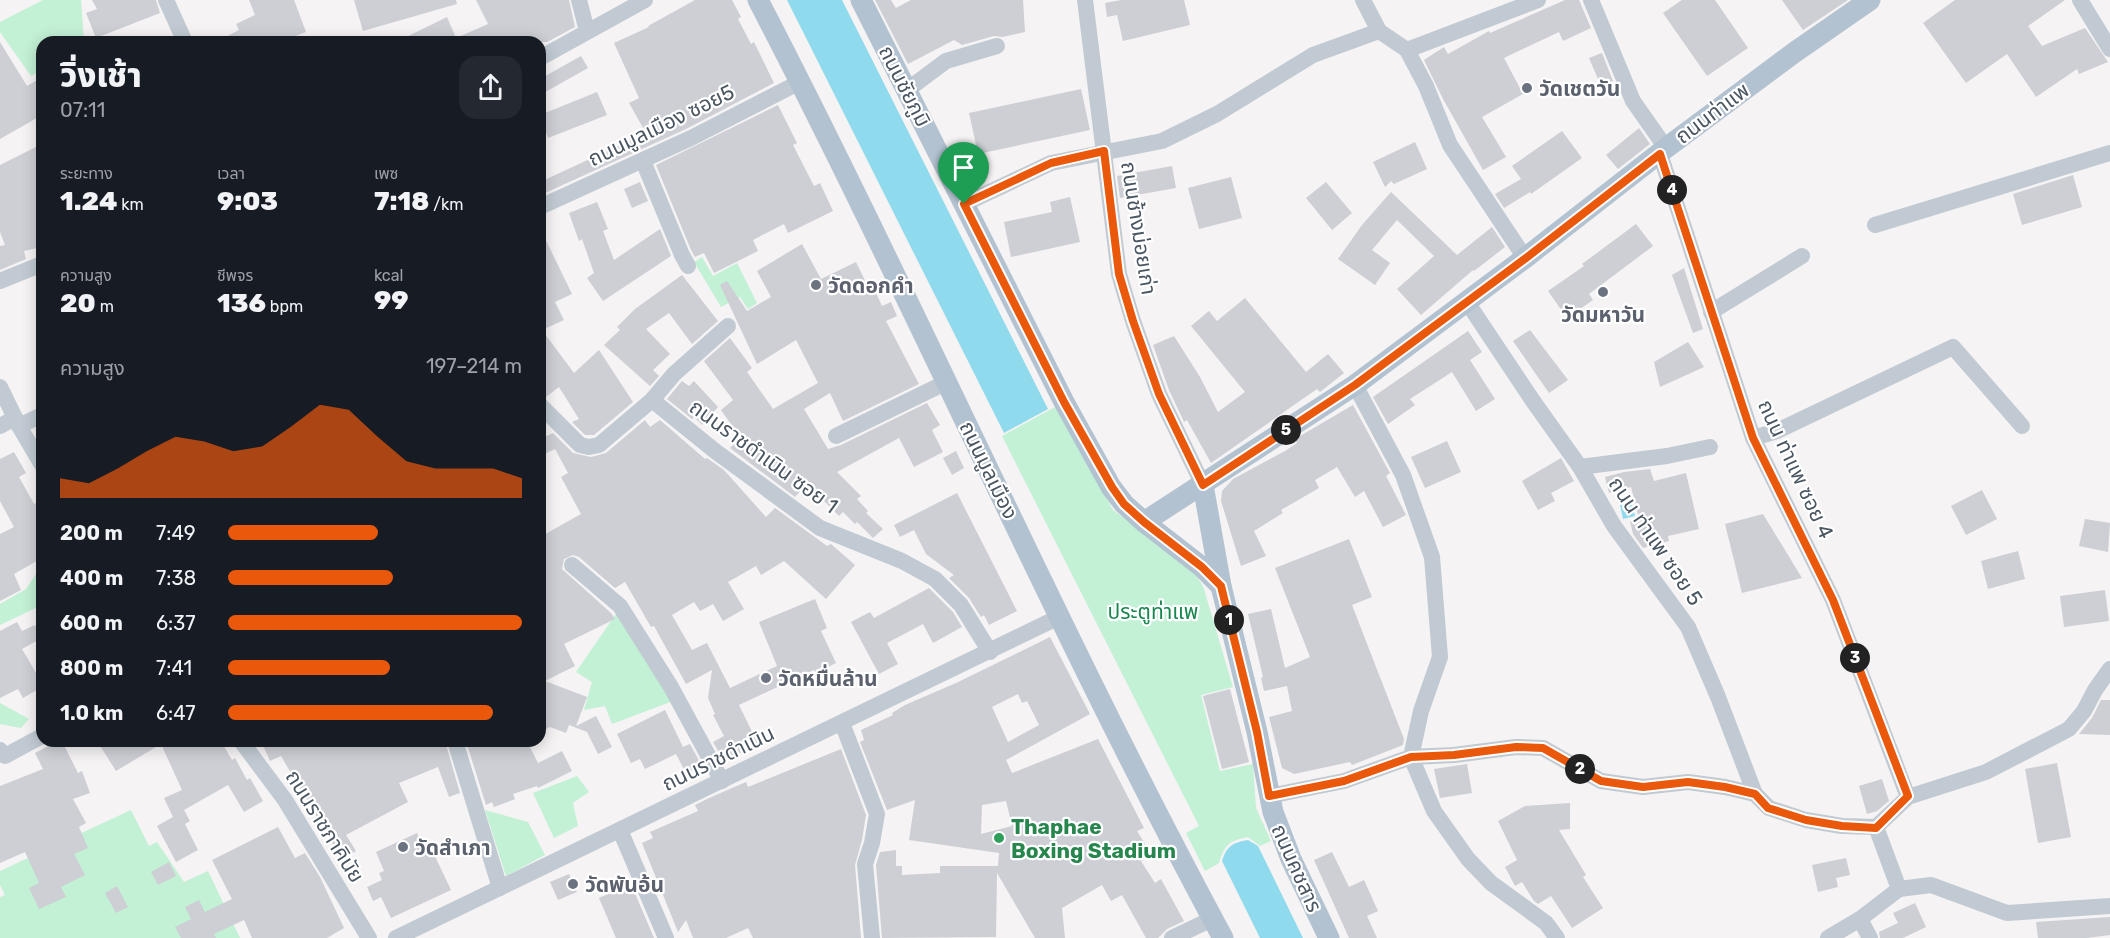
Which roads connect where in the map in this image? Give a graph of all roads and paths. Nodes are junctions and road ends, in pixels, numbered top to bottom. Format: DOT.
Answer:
graph roads {
  1 [pos="166,0"];
  2 [pos="579,0"];
  3 [pos="645,0"];
  4 [pos="861,0"];
  5 [pos="1085,0"];
  6 [pos="1363,0"];
  7 [pos="1538,0"];
  8 [pos="1591,0"];
  9 [pos="1870,0"];
  10 [pos="2080,0"];
  11 [pos="760,1"];
  12 [pos="588,31"];
  13 [pos="1379,31"];
  14 [pos="182,36"];
  15 [pos="997,46"];
  16 [pos="2110,49"];
  17 [pos="1407,50"];
  18 [pos="546,55"];
  19 [pos="801,82"];
  20 [pos="907,90"];
  21 [pos="1104,151"];
  22 [pos="1663,151"];
  23 [pos="2110,153"];
  24 [pos="643,161"];
  25 [pos="546,204"];
  26 [pos="964,204"];
  27 [pos="1875,225"];
  28 [pos="1802,256"];
  29 [pos="1526,258"];
  30 [pos="36,266"];
  31 [pos="688,266"];
  32 [pos="0,281"];
  33 [pos="1467,302"];
  34 [pos="1711,312"];
  35 [pos="728,327"];
  36 [pos="947,382"];
  37 [pos="1355,385"];
  38 [pos="0,387"];
  39 [pos="652,400"];
  40 [pos="546,411"];
  41 [pos="36,417"];
  42 [pos="17,422"];
  43 [pos="0,426"];
  44 [pos="2022,426"];
  45 [pos="837,436"];
  46 [pos="1753,438"];
  47 [pos="1710,447"];
  48 [pos="36,455"];
  49 [pos="1580,467"];
  50 [pos="1203,485"];
  51 [pos="1144,522"];
  52 [pos="572,565"];
  53 [pos="1221,586"];
  54 [pos="1059,617"];
  55 [pos="990,652"];
  56 [pos="2110,669"];
  57 [pos="842,723"];
  58 [pos="36,739"];
  59 [pos="245,747"];
  60 [pos="456,747"];
  61 [pos="0,750"];
  62 [pos="1411,757"];
  63 [pos="722,781"];
  64 [pos="1755,794"];
  65 [pos="1269,796"];
  66 [pos="1908,796"];
  67 [pos="1876,828"];
  68 [pos="620,830"];
  69 [pos="500,888"];
  70 [pos="1899,889"];
  71 [pos="2110,906"];
  72 [pos="1212,919"];
  73 [pos="1860,919"];
  74 [pos="369,938"];
  75 [pos="396,938"];
  76 [pos="666,938"];
  77 [pos="872,938"];
  78 [pos="1172,938"];
  79 [pos="1223,938"];
  80 [pos="1329,938"];
  81 [pos="1557,938"];
  82 [pos="1828,938"];
  83 [pos="1870,938"];
  1 -- 14 [label="street"];
  2 -- 12 [label="street"];
  3 -- 12 [label="street"];
  4 -- 20 [label="main road, ถนนชัยภูมิ"];
  5 -- 21 [label="street, ถนนช้างม่อยเก่า"];
  6 -- 13 [label="street"];
  7 -- 17 [label="street"];
  8 -- 22 [label="street, ถนน ท่าแพ ซอย 4"];
  9 -- 22 [label="main road, ถนนท่าแพ"];
  10 -- 16 [label="street"];
  11 -- 19 [label="main road, ถนนมูลเมือง"];
  12 -- 18 [label="street"];
  13 -- 17 [label="street"];
  13 -- 21 [label="street"];
  15 -- 20 [label="street"];
  17 -- 29 [label="street"];
  19 -- 24 [label="street, ถนนมูลเมือง ซอย5"];
  19 -- 36 [label="main road, ถนนมูลเมือง"];
  20 -- 26 [label="main road, ถนนชัยภูมิ"];
  21 -- 26 [label="street"];
  21 -- 50 [label="street, ถนนช้างม่อยเก่า"];
  22 -- 29 [label="main road, ถนนท่าแพ"];
  22 -- 34 [label="street, ถนน ท่าแพ ซอย 4"];
  23 -- 27 [label="street"];
  24 -- 25 [label="street, ถนนมูลเมือง ซอย5"];
  24 -- 31 [label="street"];
  26 -- 51 [label="main road, ถนนชัยภูมิ"];
  28 -- 34 [label="street"];
  29 -- 33 [label="main road, ถนนท่าแพ"];
  30 -- 32 [label="street"];
  33 -- 37 [label="main road, ถนนท่าแพ"];
  33 -- 49 [label="street, ถนน ท่าแพ ซอย 5"];
  34 -- 46 [label="street, ถนน ท่าแพ ซอย 4"];
  35 -- 39 [label="street"];
  36 -- 45 [label="street"];
  36 -- 54 [label="main road, ถนนมูลเมือง"];
  37 -- 50 [label="main road, ถนนท่าแพ"];
  37 -- 62 [label="street"];
  38 -- 42 [label="street"];
  39 -- 40 [label="street"];
  39 -- 55 [label="street, ถนนราชดำเนิน ซอย 1"];
  41 -- 42 [label="street"];
  42 -- 43 [label="street"];
  42 -- 48 [label="street"];
  44 -- 46 [label="street"];
  46 -- 66 [label="street, ถนน ท่าแพ ซอย 4"];
  47 -- 49 [label="street"];
  49 -- 64 [label="street, ถนน ท่าแพ ซอย 5"];
  50 -- 51 [label="main road, ถนนท่าแพ"];
  50 -- 53 [label="main road"];
  51 -- 53 [label="main road, ถนนชัยภูมิ"];
  52 -- 63 [label="street"];
  53 -- 65 [label="main road, ถนนคชสาร"];
  54 -- 55 [label="street, ถนนราชดำเนิน"];
  54 -- 72 [label="main road, ถนนมูลเมือง"];
  55 -- 57 [label="street, ถนนราชดำเนิน"];
  56 -- 66 [label="street"];
  57 -- 63 [label="street, ถนนราชดำเนิน"];
  57 -- 77 [label="street"];
  58 -- 61 [label="street"];
  59 -- 74 [label="street, ถนนราชภาคินัย"];
  60 -- 69 [label="street"];
  62 -- 64 [label="street"];
  62 -- 65 [label="street"];
  62 -- 81 [label="street"];
  63 -- 68 [label="street, ถนนราชดำเนิน"];
  64 -- 67 [label="street"];
  65 -- 80 [label="main road, ถนนคชสาร"];
  66 -- 67 [label="street"];
  67 -- 70 [label="street"];
  68 -- 69 [label="street, ถนนราชดำเนิน"];
  68 -- 76 [label="street"];
  69 -- 75 [label="street, ถนนราชดำเนิน"];
  70 -- 71 [label="street"];
  70 -- 73 [label="street"];
  72 -- 78 [label="street"];
  72 -- 79 [label="main road, ถนนมูลเมือง"];
  73 -- 82 [label="street"];
  73 -- 83 [label="street"];
}
